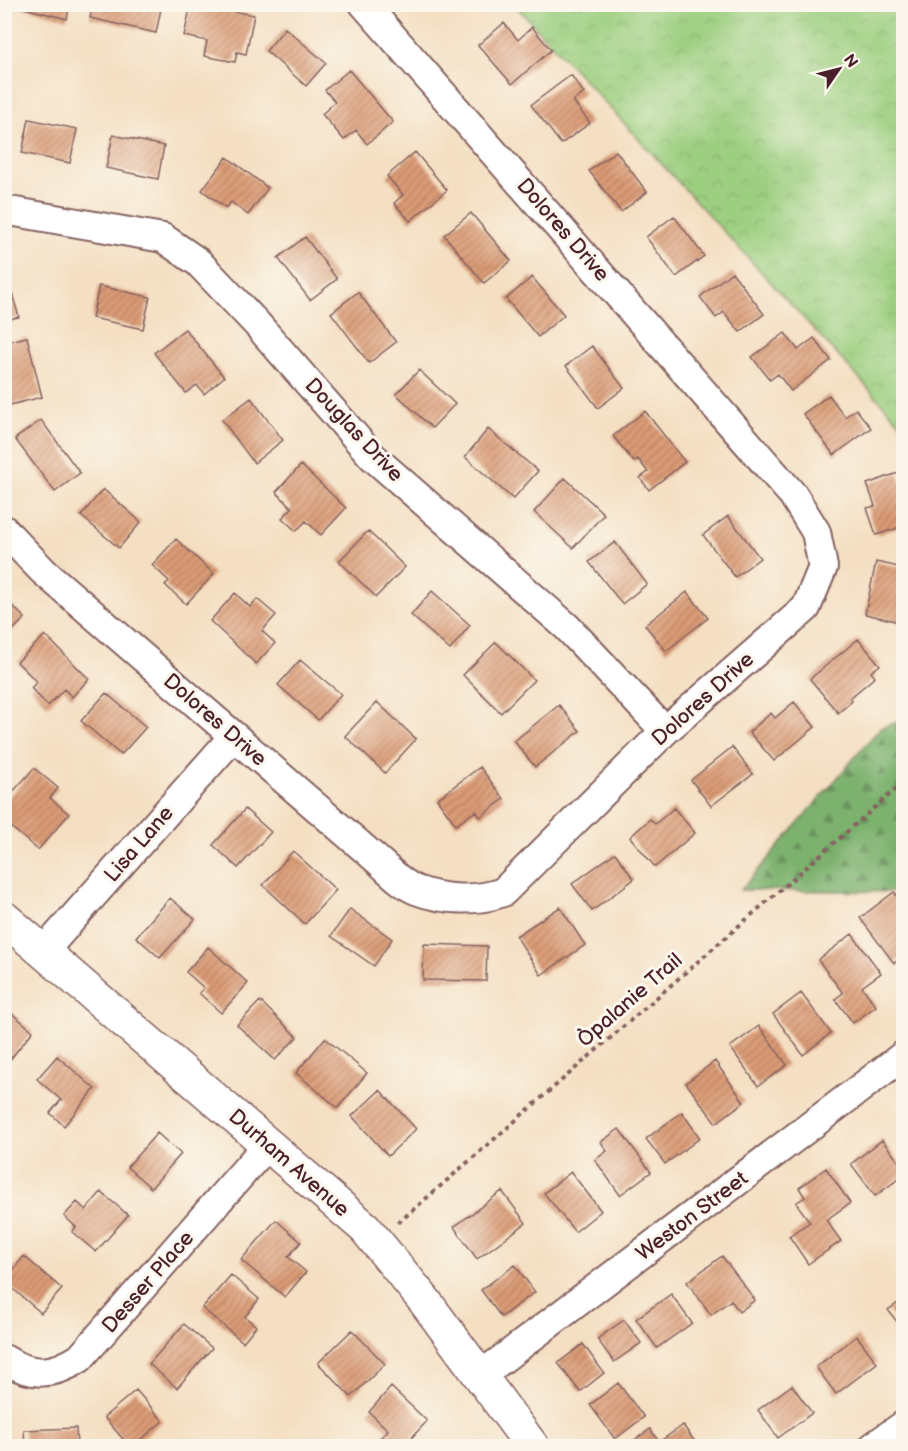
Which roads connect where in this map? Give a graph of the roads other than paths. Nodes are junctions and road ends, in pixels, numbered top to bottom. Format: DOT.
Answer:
graph roads {
  1 [pos="364,4"];
  2 [pos="4,210"];
  3 [pos="4,531"];
  4 [pos="665,731"];
  5 [pos="234,736"];
  6 [pos="4,918"];
  7 [pos="44,952"];
  8 [pos="903,1055"];
  9 [pos="268,1144"];
  10 [pos="4,1359"];
  11 [pos="480,1376"];
  12 [pos="903,1425"];
  13 [pos="532,1446"];
  14 [pos="874,1446"];
  1 -- 4 [label="street, Dolores Drive"];
  2 -- 4 [label="street, Douglas Drive"];
  3 -- 5 [label="street, Dolores Drive"];
  4 -- 5 [label="street, Dolores Drive"];
  5 -- 7 [label="street, Lisa Lane"];
  6 -- 7 [label="street, Durham Avenue"];
  7 -- 9 [label="street, Durham Avenue"];
  8 -- 11 [label="street, Weston Street"];
  9 -- 10 [label="street, Desser Place"];
  9 -- 11 [label="street, Durham Avenue"];
  11 -- 13 [label="street, Durham Avenue"];
  12 -- 14 [label="street"];
}
